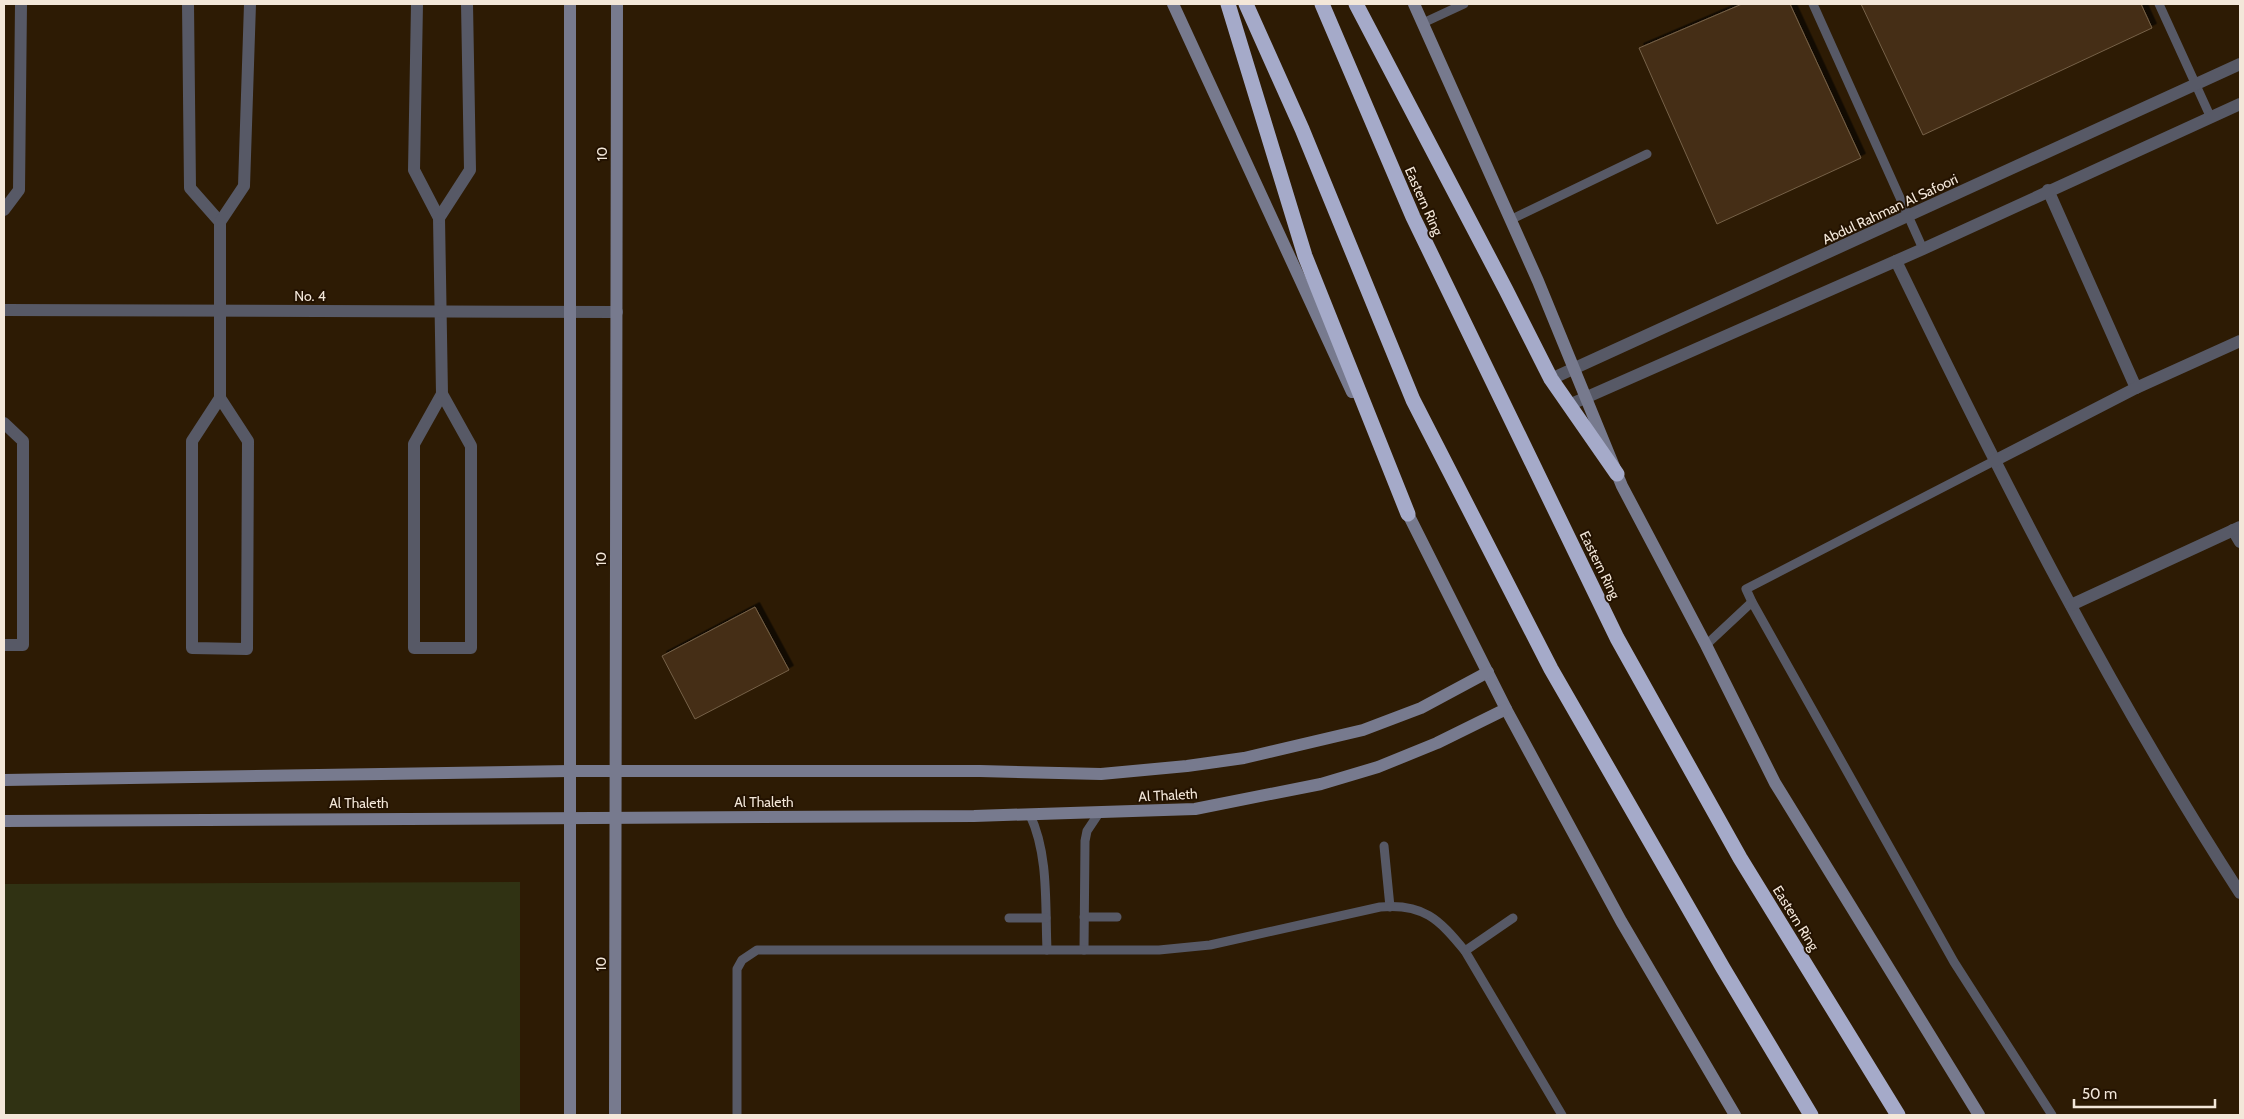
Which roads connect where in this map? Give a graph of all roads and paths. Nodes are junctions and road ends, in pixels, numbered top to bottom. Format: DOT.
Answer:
graph roads {
  1 [pos="21,4"];
  2 [pos="188,4"];
  3 [pos="250,4"];
  4 [pos="417,4"];
  5 [pos="468,4"];
  6 [pos="570,4"];
  7 [pos="617,4"];
  8 [pos="1173,4"];
  9 [pos="1228,4"];
  10 [pos="1246,4"];
  11 [pos="1322,4"];
  12 [pos="1356,4"];
  13 [pos="1414,4"];
  14 [pos="1464,4"];
  15 [pos="1813,4"];
  16 [pos="2159,4"];
  17 [pos="1423,23"];
  18 [pos="2240,64"];
  19 [pos="2196,85"];
  20 [pos="2240,104"];
  21 [pos="2211,118"];
  22 [pos="1647,154"];
  23 [pos="2048,190"];
  24 [pos="4,210"];
  25 [pos="1907,217"];
  26 [pos="439,218"];
  27 [pos="1510,220"];
  28 [pos="220,222"];
  29 [pos="1922,249"];
  30 [pos="1896,261"];
  31 [pos="4,310"];
  32 [pos="220,310"];
  33 [pos="442,311"];
  34 [pos="570,312"];
  35 [pos="617,312"];
  36 [pos="2240,341"];
  37 [pos="1574,370"];
  38 [pos="1551,379"];
  39 [pos="2136,388"];
  40 [pos="442,394"];
  41 [pos="220,398"];
  42 [pos="1586,398"];
  43 [pos="1569,405"];
  44 [pos="4,423"];
  45 [pos="1994,461"];
  46 [pos="1617,474"];
  47 [pos="1408,514"];
  48 [pos="2237,528"];
  49 [pos="2240,542"];
  50 [pos="1752,602"];
  51 [pos="2071,605"];
  52 [pos="1706,644"];
  53 [pos="4,645"];
  54 [pos="1488,672"];
  55 [pos="1506,709"];
  56 [pos="570,771"];
  57 [pos="616,771"];
  58 [pos="4,780"];
  59 [pos="1099,812"];
  60 [pos="1030,815"];
  61 [pos="570,817"];
  62 [pos="616,817"];
  63 [pos="4,821"];
  64 [pos="1384,846"];
  65 [pos="2240,893"];
  66 [pos="1390,906"];
  67 [pos="1084,917"];
  68 [pos="1117,917"];
  69 [pos="1009,918"];
  70 [pos="1046,918"];
  71 [pos="1513,918"];
  72 [pos="1047,950"];
  73 [pos="1084,950"];
  74 [pos="1465,951"];
  75 [pos="1730,1112"];
  76 [pos="570,1115"];
  77 [pos="615,1115"];
  78 [pos="737,1115"];
  79 [pos="1562,1115"];
  80 [pos="1811,1115"];
  81 [pos="1898,1115"];
  82 [pos="1979,1115"];
  83 [pos="2052,1115"];
  1 -- 24 [label="street"];
  2 -- 28 [label="street"];
  3 -- 28 [label="street"];
  4 -- 26 [label="street"];
  5 -- 26 [label="street"];
  6 -- 34 [label="street"];
  7 -- 35 [label="street, 10"];
  8 -- 47 [label="street"];
  9 -- 47 [label="highway"];
  10 -- 80 [label="highway"];
  11 -- 81 [label="highway, Eastern Ring"];
  12 -- 38 [label="highway"];
  13 -- 17 [label="street"];
  14 -- 17 [label="lane"];
  15 -- 25 [label="lane"];
  16 -- 19 [label="lane"];
  17 -- 27 [label="street"];
  18 -- 19 [label="street, Abdul Rahman Al Safoori"];
  19 -- 21 [label="lane"];
  19 -- 25 [label="street, Abdul Rahman Al Safoori"];
  20 -- 21 [label="street"];
  21 -- 23 [label="street"];
  22 -- 27 [label="lane"];
  23 -- 29 [label="street"];
  23 -- 39 [label="street"];
  25 -- 29 [label="lane"];
  25 -- 37 [label="street, Abdul Rahman Al Safoori"];
  26 -- 33 [label="street"];
  27 -- 37 [label="street"];
  28 -- 32 [label="street"];
  29 -- 30 [label="street"];
  30 -- 42 [label="street"];
  30 -- 45 [label="street"];
  31 -- 32 [label="street, No. 4"];
  32 -- 33 [label="street, No. 4"];
  32 -- 41 [label="street"];
  33 -- 34 [label="street, No. 4"];
  33 -- 40 [label="street"];
  34 -- 35 [label="street, No. 4"];
  34 -- 56 [label="street"];
  35 -- 57 [label="street, 10"];
  36 -- 39 [label="street"];
  37 -- 38 [label="street, Abdul Rahman Al Safoori"];
  37 -- 42 [label="street"];
  38 -- 43 [label="highway"];
  39 -- 45 [label="street"];
  40 -- 40 [label="street"];
  41 -- 41 [label="street"];
  42 -- 43 [label="street"];
  42 -- 46 [label="street"];
  43 -- 46 [label="highway"];
  44 -- 53 [label="street"];
  45 -- 50 [label="lane"];
  45 -- 51 [label="street"];
  46 -- 52 [label="street"];
  47 -- 54 [label="street"];
  48 -- 49 [label="street"];
  48 -- 51 [label="street"];
  50 -- 52 [label="lane"];
  50 -- 83 [label="lane"];
  51 -- 65 [label="street"];
  52 -- 82 [label="street"];
  54 -- 55 [label="street"];
  54 -- 57 [label="street, Al Thaleth"];
  55 -- 59 [label="street, Al Thaleth"];
  55 -- 75 [label="street"];
  56 -- 57 [label="street, Al Thaleth"];
  56 -- 58 [label="street, Al Thaleth"];
  56 -- 61 [label="street"];
  57 -- 62 [label="street, 10"];
  59 -- 60 [label="street, Al Thaleth"];
  59 -- 67 [label="lane"];
  60 -- 62 [label="street, Al Thaleth"];
  60 -- 70 [label="lane"];
  61 -- 62 [label="street, Al Thaleth"];
  61 -- 63 [label="street, Al Thaleth"];
  61 -- 76 [label="street"];
  62 -- 77 [label="street, 10"];
  64 -- 66 [label="lane"];
  66 -- 73 [label="lane"];
  66 -- 74 [label="lane"];
  67 -- 68 [label="lane"];
  67 -- 73 [label="lane"];
  69 -- 70 [label="lane"];
  70 -- 72 [label="lane"];
  71 -- 74 [label="lane"];
  72 -- 73 [label="lane"];
  72 -- 78 [label="lane"];
  74 -- 79 [label="lane"];
}
